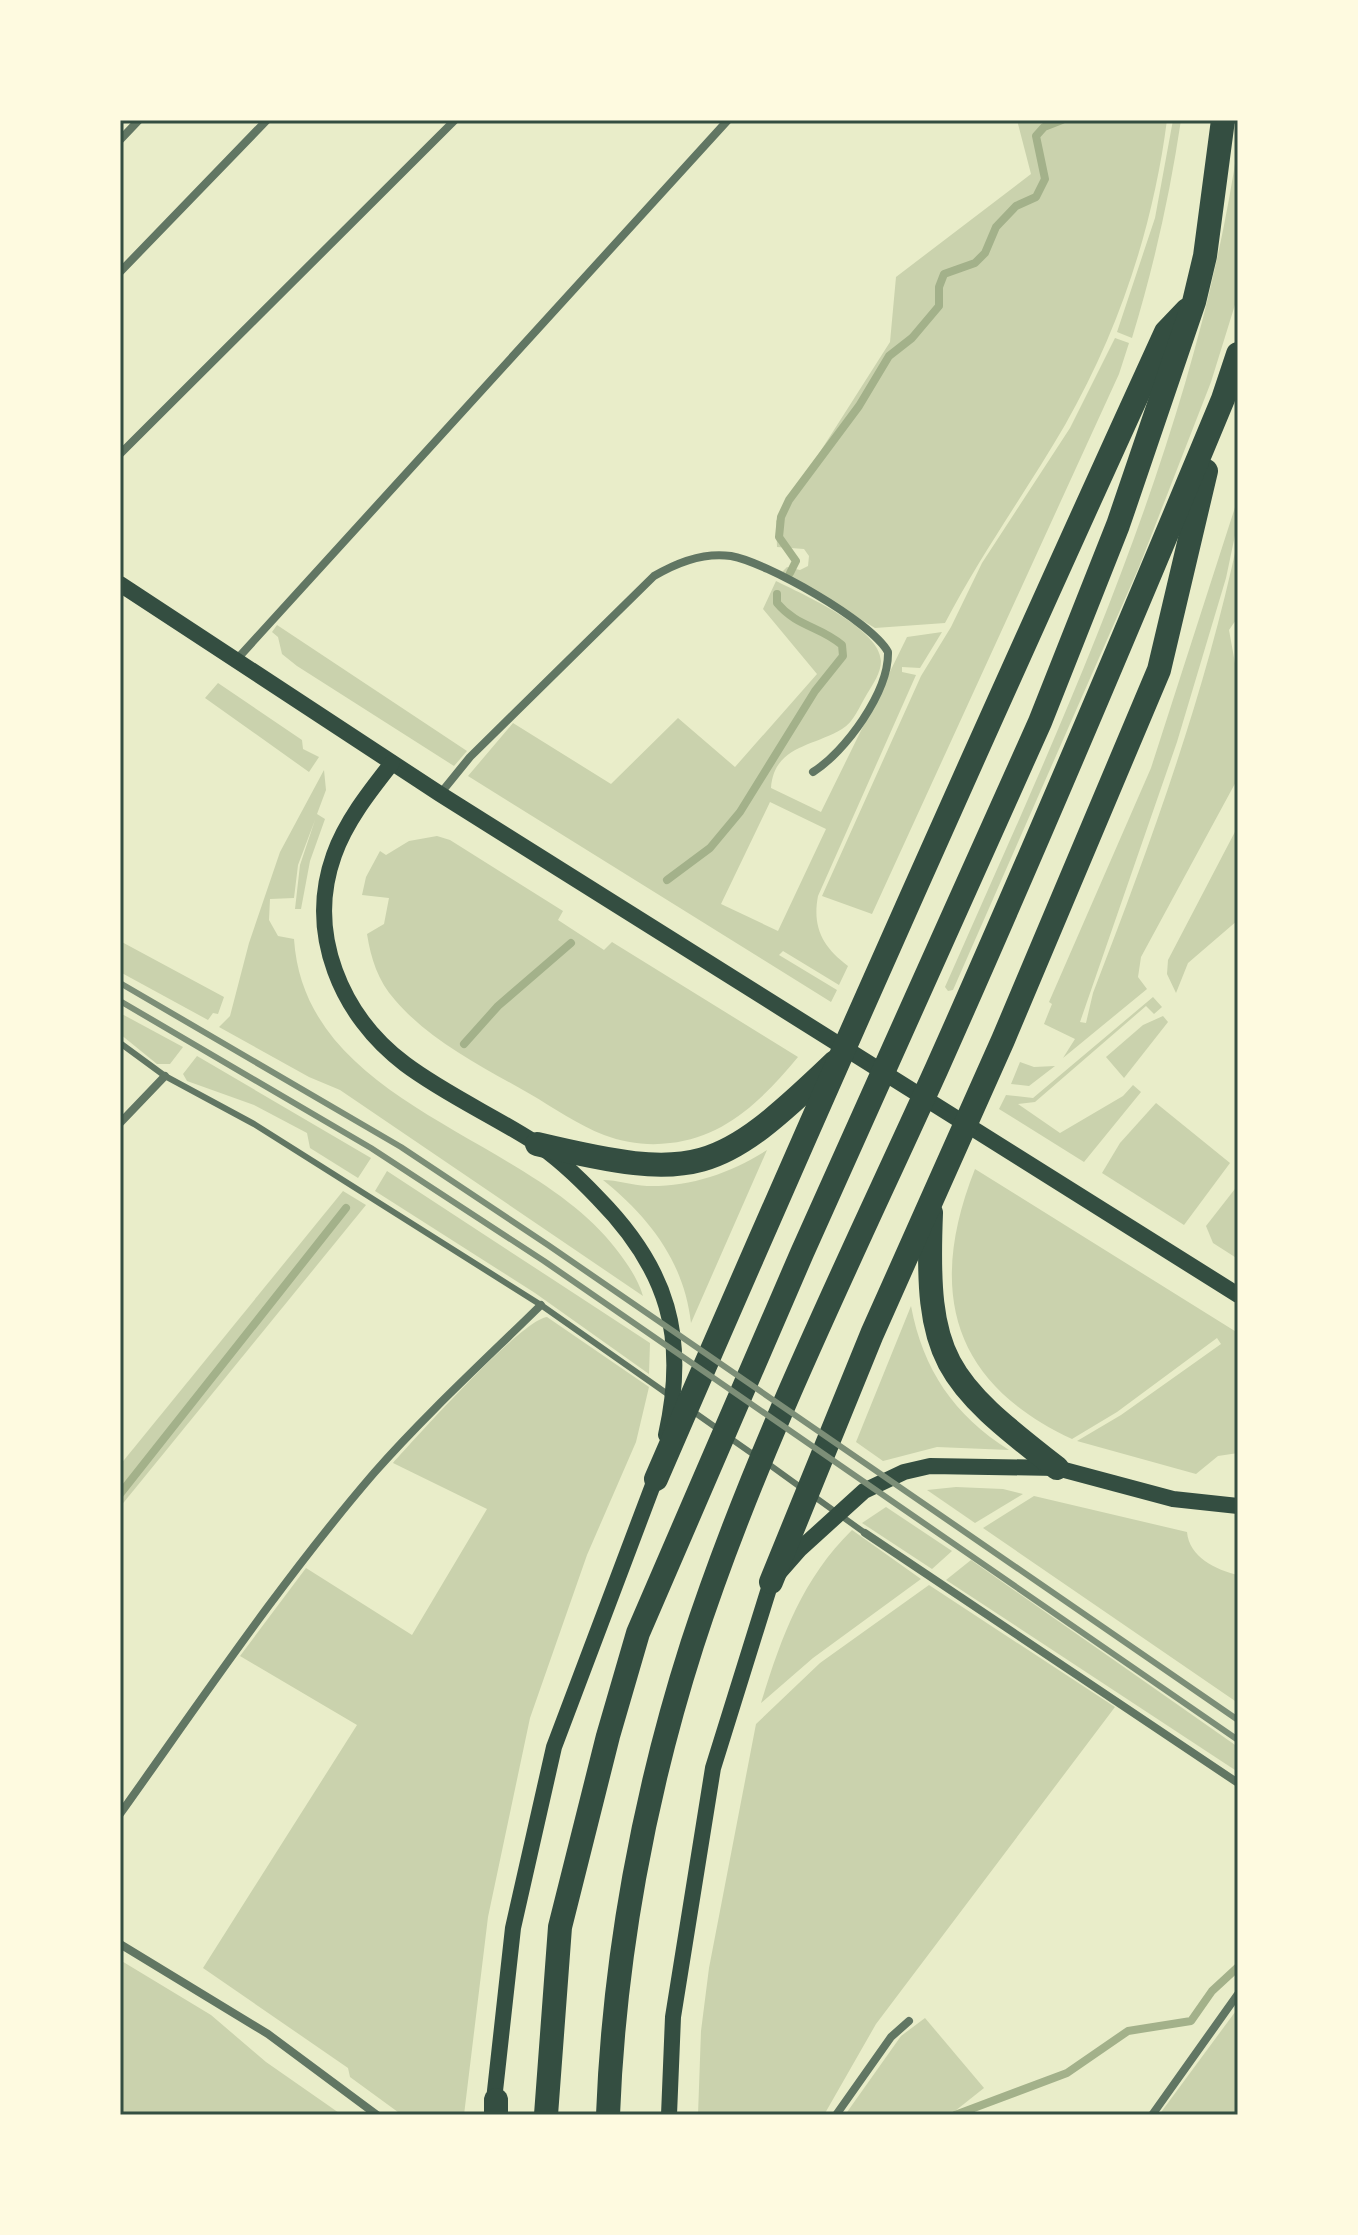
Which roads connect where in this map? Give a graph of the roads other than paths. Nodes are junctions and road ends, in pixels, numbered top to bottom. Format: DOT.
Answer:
graph roads {
  1 [pos="139,120"];
  2 [pos="267,120"];
  3 [pos="455,120"];
  4 [pos="728,120"];
  5 [pos="1223,120"];
  6 [pos="120,140"];
  7 [pos="120,272"];
  8 [pos="1194,302"];
  9 [pos="1238,354"];
  10 [pos="1223,399"];
  11 [pos="120,454"];
  12 [pos="120,584"];
  13 [pos="238,658"];
  14 [pos="392,763"];
  15 [pos="813,772"];
  16 [pos="440,794"];
  17 [pos="120,1043"];
  18 [pos="846,1052"];
  19 [pos="165,1076"];
  20 [pos="120,1123"];
  21 [pos="537,1144"];
  22 [pos="932,1196"];
  23 [pos="1238,1295"];
  24 [pos="541,1305"];
  25 [pos="1057,1468"];
  26 [pos="656,1479"];
  27 [pos="1238,1506"];
  28 [pos="865,1533"];
  29 [pos="771,1582"];
  30 [pos="1238,1783"];
  31 [pos="120,1814"];
  32 [pos="120,1944"];
  33 [pos="1238,1994"];
  34 [pos="909,2021"];
  35 [pos="494,2110"];
  36 [pos="377,2115"];
  37 [pos="546,2115"];
  38 [pos="608,2115"];
  39 [pos="669,2115"];
  40 [pos="836,2115"];
  41 [pos="1152,2115"];
  1 -- 6 [label="street"];
  2 -- 7 [label="street"];
  3 -- 11 [label="street"];
  4 -- 13 [label="street"];
  5 -- 8 [label="highway"];
  8 -- 18 [label="highway"];
  8 -- 37 [label="highway"];
  9 -- 10 [label="highway"];
  10 -- 22 [label="highway"];
  10 -- 38 [label="highway"];
  12 -- 13 [label="main road"];
  13 -- 14 [label="main road"];
  14 -- 16 [label="main road"];
  14 -- 21 [label="main road"];
  15 -- 16 [label="street"];
  16 -- 23 [label="main road"];
  17 -- 19 [label="lane"];
  18 -- 21 [label="highway"];
  18 -- 26 [label="highway"];
  19 -- 20 [label="street"];
  19 -- 24 [label="lane"];
  21 -- 26 [label="main road"];
  22 -- 25 [label="highway"];
  22 -- 29 [label="highway"];
  24 -- 28 [label="lane"];
  24 -- 31 [label="street"];
  25 -- 27 [label="main road"];
  25 -- 29 [label="main road"];
  26 -- 35 [label="main road"];
  28 -- 30 [label="street"];
  29 -- 39 [label="main road"];
  32 -- 36 [label="street"];
  33 -- 41 [label="street"];
  34 -- 40 [label="street"];
}
